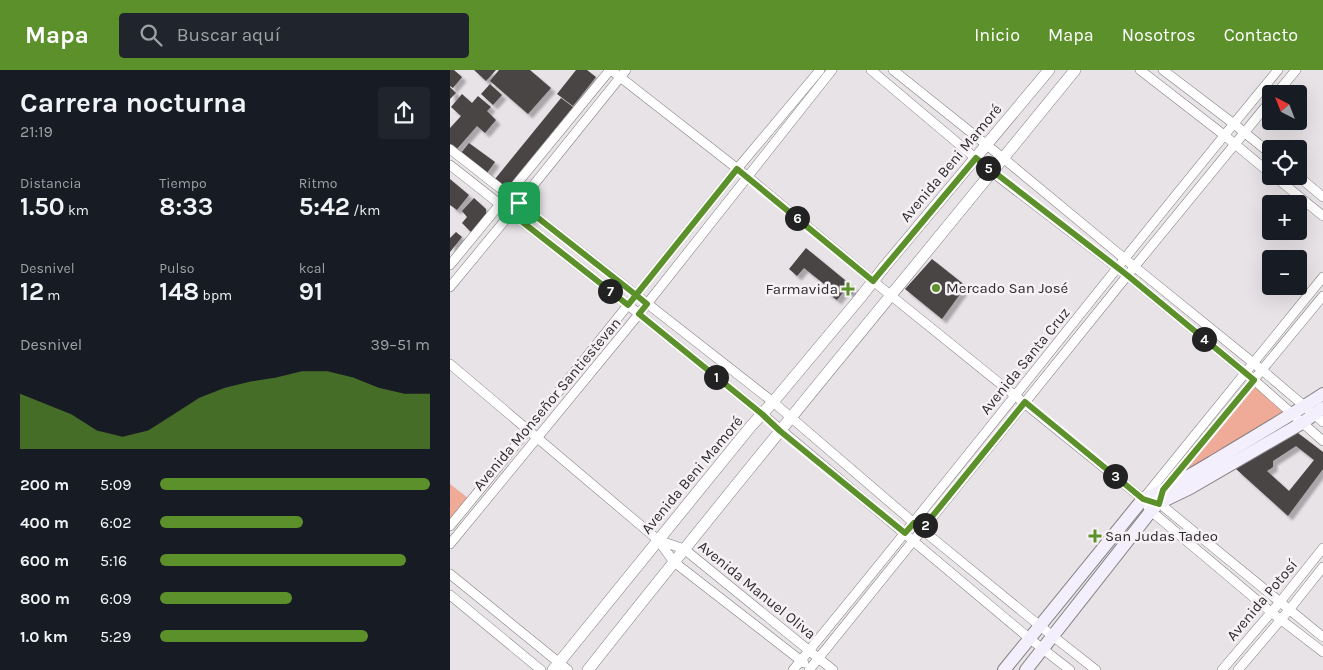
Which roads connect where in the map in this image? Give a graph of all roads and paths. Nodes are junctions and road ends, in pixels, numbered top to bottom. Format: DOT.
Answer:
graph roads {
  1 [pos="610,70"];
  2 [pos="820,70"];
  3 [pos="832,70"];
  4 [pos="871,70"];
  5 [pos="893,70"];
  6 [pos="1049,70"];
  7 [pos="1075,70"];
  8 [pos="1140,70"];
  9 [pos="1163,70"];
  10 [pos="1278,70"];
  11 [pos="1296,70"];
  12 [pos="623,74"];
  13 [pos="1284,85"];
  14 [pos="1262,111"];
  15 [pos="1234,124"];
  16 [pos="1244,132"];
  17 [pos="1224,135"];
  18 [pos="986,144"];
  19 [pos="1235,144"];
  20 [pos="1262,147"];
  21 [pos="450,149"];
  22 [pos="976,158"];
  23 [pos="1003,158"];
  24 [pos="450,165"];
  25 [pos="1262,166"];
  26 [pos="737,169"];
  27 [pos="992,172"];
  28 [pos="748,177"];
  29 [pos="1307,184"];
  30 [pos="1285,185"];
  31 [pos="508,195"];
  32 [pos="1323,197"];
  33 [pos="519,203"];
  34 [pos="500,205"];
  35 [pos="511,213"];
  36 [pos="1323,216"];
  37 [pos="1125,259"];
  38 [pos="450,265"];
  39 [pos="1135,266"];
  40 [pos="1117,268"];
  41 [pos="1127,275"];
  42 [pos="1323,277"];
  43 [pos="873,281"];
  44 [pos="450,287"];
  45 [pos="636,295"];
  46 [pos="892,295"];
  47 [pos="1323,296"];
  48 [pos="647,304"];
  49 [pos="628,305"];
  50 [pos="639,314"];
  51 [pos="1254,363"];
  52 [pos="450,364"];
  53 [pos="1262,370"];
  54 [pos="1246,374"];
  55 [pos="1254,380"];
  56 [pos="1323,394"];
  57 [pos="1015,395"];
  58 [pos="773,402"];
  59 [pos="1025,402"];
  60 [pos="1316,413"];
  61 [pos="762,414"];
  62 [pos="792,417"];
  63 [pos="1297,419"];
  64 [pos="528,430"];
  65 [pos="780,431"];
  66 [pos="537,437"];
  67 [pos="1323,441"];
  68 [pos="1163,490"];
  69 [pos="1143,499"];
  70 [pos="1155,507"];
  71 [pos="914,523"];
  72 [pos="450,526"];
  73 [pos="922,529"];
  74 [pos="905,533"];
  75 [pos="658,540"];
  76 [pos="913,540"];
  77 [pos="450,544"];
  78 [pos="1323,548"];
  79 [pos="684,549"];
  80 [pos="674,562"];
  81 [pos="1323,566"];
  82 [pos="450,574"];
  83 [pos="450,596"];
  84 [pos="1280,602"];
  85 [pos="1289,610"];
  86 [pos="1271,612"];
  87 [pos="1280,619"];
  88 [pos="1040,626"];
  89 [pos="1053,636"];
  90 [pos="1323,637"];
  91 [pos="1030,639"];
  92 [pos="1043,649"];
  93 [pos="809,650"];
  94 [pos="1323,652"];
  95 [pos="819,658"];
  96 [pos="800,660"];
  97 [pos="560,668"];
  98 [pos="811,669"];
  99 [pos="541,670"];
  100 [pos="588,670"];
  101 [pos="793,670"];
  102 [pos="833,670"];
  103 [pos="1004,670"];
  104 [pos="1026,670"];
  105 [pos="1070,670"];
  106 [pos="1096,670"];
  107 [pos="1222,670"];
  108 [pos="1238,670"];
  1 -- 12 [label="street"];
  1 -- 31 [label="street"];
  2 -- 26 [label="street, Avenida Monseñor Santiestevan"];
  3 -- 28 [label="street, Avenida Monseñor Santiestevan"];
  4 -- 22 [label="street"];
  5 -- 18 [label="street"];
  6 -- 18 [label="street, Avenida Beni Mamoré"];
  7 -- 23 [label="street"];
  8 -- 17 [label="street"];
  9 -- 15 [label="street"];
  10 -- 15 [label="street, Avenida Santa Cruz"];
  11 -- 13 [label="street"];
  12 -- 26 [label="street"];
  12 -- 33 [label="street"];
  14 -- 16 [label="street, Avenida Santa Cruz"];
  15 -- 16 [label="street"];
  15 -- 17 [label="street, Avenida Santa Cruz"];
  16 -- 19 [label="street, Avenida Santa Cruz"];
  16 -- 20 [label="street"];
  17 -- 19 [label="street"];
  17 -- 37 [label="street, Avenida Santa Cruz"];
  18 -- 22 [label="street, Avenida Beni Mamoré"];
  18 -- 23 [label="street"];
  19 -- 25 [label="street"];
  19 -- 39 [label="street, Avenida Santa Cruz"];
  21 -- 31 [label="street"];
  22 -- 27 [label="street"];
  22 -- 43 [label="street, Avenida Beni Mamoré"];
  23 -- 27 [label="street"];
  23 -- 37 [label="street"];
  24 -- 34 [label="street"];
  26 -- 28 [label="street"];
  26 -- 45 [label="street, Avenida Monseñor Santiestevan"];
  27 -- 40 [label="street"];
  27 -- 46 [label="street"];
  28 -- 43 [label="street"];
  28 -- 48 [label="street, Avenida Monseñor Santiestevan"];
  29 -- 32 [label="street"];
  30 -- 36 [label="street"];
  31 -- 33 [label="street"];
  31 -- 34 [label="street"];
  33 -- 35 [label="street"];
  33 -- 45 [label="street"];
  34 -- 35 [label="street"];
  34 -- 38 [label="street"];
  35 -- 44 [label="street"];
  35 -- 49 [label="street"];
  37 -- 39 [label="street"];
  37 -- 40 [label="street, Avenida Santa Cruz"];
  39 -- 41 [label="street, Avenida Santa Cruz"];
  39 -- 51 [label="street"];
  40 -- 41 [label="street"];
  40 -- 57 [label="street, Avenida Santa Cruz"];
  41 -- 54 [label="street"];
  41 -- 59 [label="street, Avenida Santa Cruz"];
  42 -- 51 [label="street"];
  43 -- 46 [label="street"];
  43 -- 58 [label="street, Avenida Beni Mamoré"];
  45 -- 48 [label="street"];
  45 -- 49 [label="street, Avenida Monseñor Santiestevan"];
  46 -- 57 [label="street"];
  46 -- 62 [label="street"];
  47 -- 53 [label="street"];
  48 -- 50 [label="street, Avenida Monseñor Santiestevan"];
  48 -- 58 [label="street"];
  49 -- 50 [label="street"];
  49 -- 64 [label="street, Avenida Monseñor Santiestevan"];
  50 -- 61 [label="street"];
  50 -- 66 [label="street, Avenida Monseñor Santiestevan"];
  51 -- 53 [label="street"];
  51 -- 54 [label="street"];
  52 -- 64 [label="street, Avenida Manuel Oliva"];
  53 -- 55 [label="street"];
  53 -- 60 [label="street"];
  54 -- 55 [label="street"];
  54 -- 69 [label="street"];
  55 -- 63 [label="street"];
  55 -- 68 [label="street"];
  56 -- 60 [label="main road"];
  57 -- 59 [label="street"];
  57 -- 71 [label="street, Avenida Santa Cruz"];
  58 -- 61 [label="street, Avenida Beni Mamoré"];
  58 -- 62 [label="street"];
  59 -- 69 [label="street"];
  59 -- 73 [label="street, Avenida Santa Cruz"];
  60 -- 63 [label="main road"];
  61 -- 65 [label="street"];
  61 -- 75 [label="street, Avenida Beni Mamoré"];
  62 -- 65 [label="street"];
  62 -- 71 [label="street"];
  63 -- 67 [label="street"];
  63 -- 68 [label="main road"];
  63 -- 70 [label="main road"];
  64 -- 66 [label="street, Avenida Manuel Oliva"];
  64 -- 72 [label="street, Avenida Monseñor Santiestevan"];
  65 -- 74 [label="street"];
  65 -- 79 [label="street"];
  66 -- 75 [label="street, Avenida Manuel Oliva"];
  66 -- 77 [label="street, Avenida Monseñor Santiestevan"];
  68 -- 69 [label="main road"];
  68 -- 70 [label="street"];
  69 -- 70 [label="street"];
  69 -- 88 [label="main road"];
  70 -- 84 [label="street"];
  70 -- 86 [label="street"];
  70 -- 89 [label="main road"];
  71 -- 73 [label="street"];
  71 -- 74 [label="street, Avenida Santa Cruz"];
  73 -- 76 [label="street, Avenida Santa Cruz"];
  73 -- 88 [label="street"];
  74 -- 76 [label="street"];
  74 -- 93 [label="street, Avenida Santa Cruz"];
  75 -- 79 [label="street, Avenida Manuel Oliva"];
  75 -- 80 [label="street, Avenida Manuel Oliva"];
  75 -- 97 [label="street, Avenida Beni Mamoré"];
  76 -- 91 [label="street"];
  76 -- 95 [label="street, Avenida Santa Cruz"];
  78 -- 84 [label="street, Avenida Potosí"];
  79 -- 80 [label="street"];
  79 -- 93 [label="street, Avenida Manuel Oliva"];
  80 -- 96 [label="street, Avenida Manuel Oliva"];
  80 -- 100 [label="street"];
  81 -- 85 [label="street, Avenida Potosí"];
  82 -- 97 [label="street"];
  83 -- 99 [label="street"];
  84 -- 85 [label="street"];
  84 -- 86 [label="street, Avenida Potosí"];
  85 -- 87 [label="street, Avenida Potosí"];
  85 -- 90 [label="street"];
  86 -- 87 [label="street"];
  86 -- 107 [label="street, Avenida Potosí"];
  87 -- 94 [label="street"];
  87 -- 108 [label="street, Avenida Potosí"];
  88 -- 89 [label="street"];
  88 -- 91 [label="main road"];
  89 -- 92 [label="main road"];
  89 -- 106 [label="street"];
  91 -- 92 [label="street"];
  91 -- 103 [label="main road"];
  92 -- 104 [label="main road"];
  92 -- 105 [label="street"];
  93 -- 95 [label="street, Avenida Manuel Oliva"];
  93 -- 96 [label="street, Avenida Santa Cruz"];
  95 -- 98 [label="street, Avenida Santa Cruz"];
  95 -- 102 [label="street, Avenida Manuel Oliva"];
  96 -- 98 [label="street, Avenida Manuel Oliva"];
  96 -- 101 [label="street, Avenida Santa Cruz"];
}
